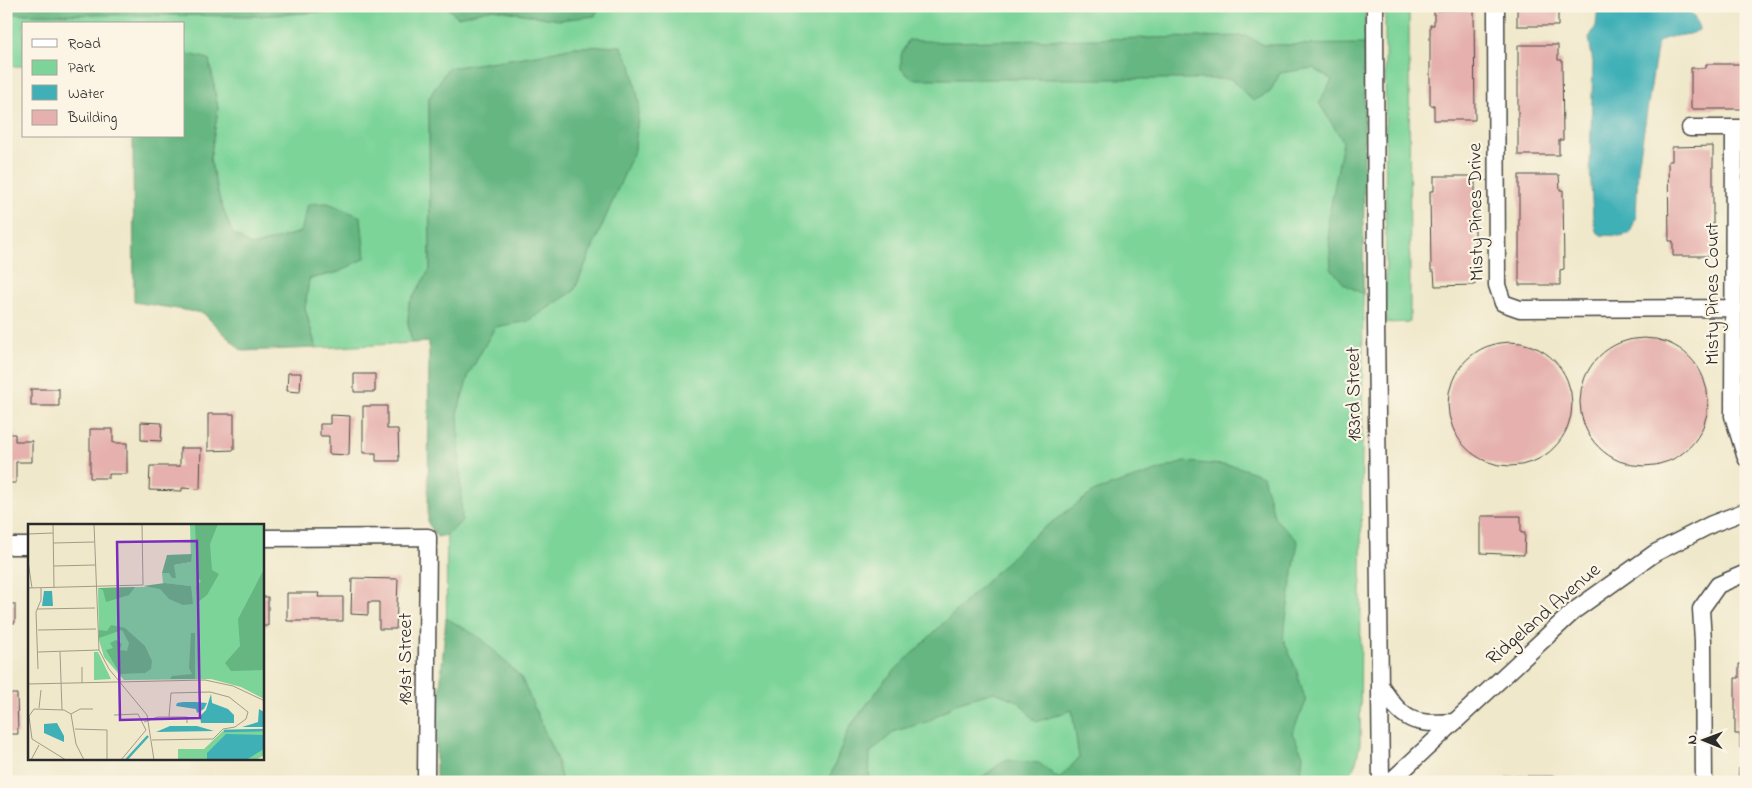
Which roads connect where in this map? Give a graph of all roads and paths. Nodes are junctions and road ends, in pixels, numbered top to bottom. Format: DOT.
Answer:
graph roads {
  1 [pos="1375,6"];
  2 [pos="1496,6"];
  3 [pos="1690,128"];
  4 [pos="1740,128"];
  5 [pos="1735,308"];
  6 [pos="1746,458"];
  7 [pos="1746,511"];
  8 [pos="264,538"];
  9 [pos="6,546"];
  10 [pos="28,546"];
  11 [pos="1746,573"];
  12 [pos="1380,686"];
  13 [pos="1455,722"];
  14 [pos="426,782"];
  15 [pos="1382,782"];
  16 [pos="1390,782"];
  17 [pos="1704,782"];
  1 -- 12 [label="street, 183rd Street"];
  2 -- 5 [label="street, Misty Pines Drive"];
  3 -- 4 [label="street, Misty Pines Court"];
  4 -- 5 [label="street, Misty Pines Court"];
  5 -- 6 [label="street, Misty Pines Court"];
  7 -- 13 [label="street, Ridgeland Avenue"];
  8 -- 14 [label="street, 181st Street"];
  9 -- 10 [label="street"];
  11 -- 17 [label="street"];
  12 -- 13 [label="street"];
  12 -- 15 [label="street, 183rd Street"];
  13 -- 16 [label="street, Ridgeland Avenue"];
}
